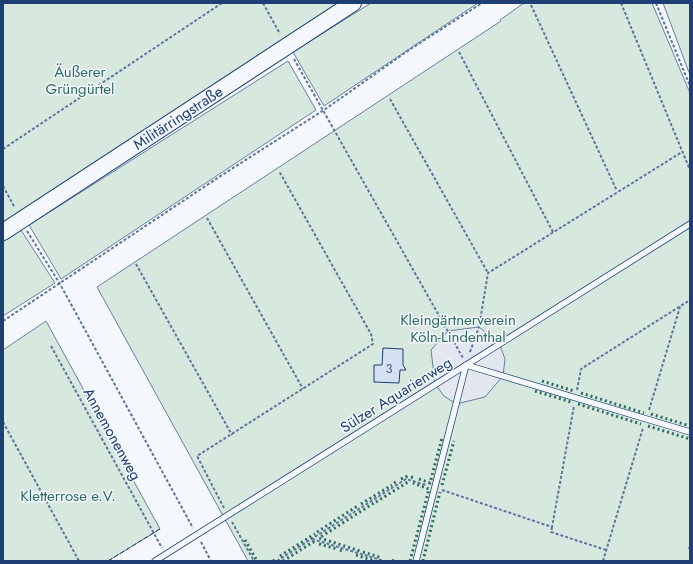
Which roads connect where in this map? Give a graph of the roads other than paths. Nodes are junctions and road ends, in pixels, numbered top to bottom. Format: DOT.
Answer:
graph roads {
  1 [pos="354,3"];
  2 [pos="690,224"];
  3 [pos="3,232"];
  4 [pos="466,365"];
  5 [pos="690,432"];
  6 [pos="155,561"];
  7 [pos="416,561"];
  1 -- 3 [label="main road, Militärringstraße"];
  2 -- 4 [label="lane, Sülzer Aquarienweg"];
  4 -- 5 [label="lane"];
  4 -- 6 [label="lane, Sülzer Aquarienweg"];
  4 -- 7 [label="lane"];
}
